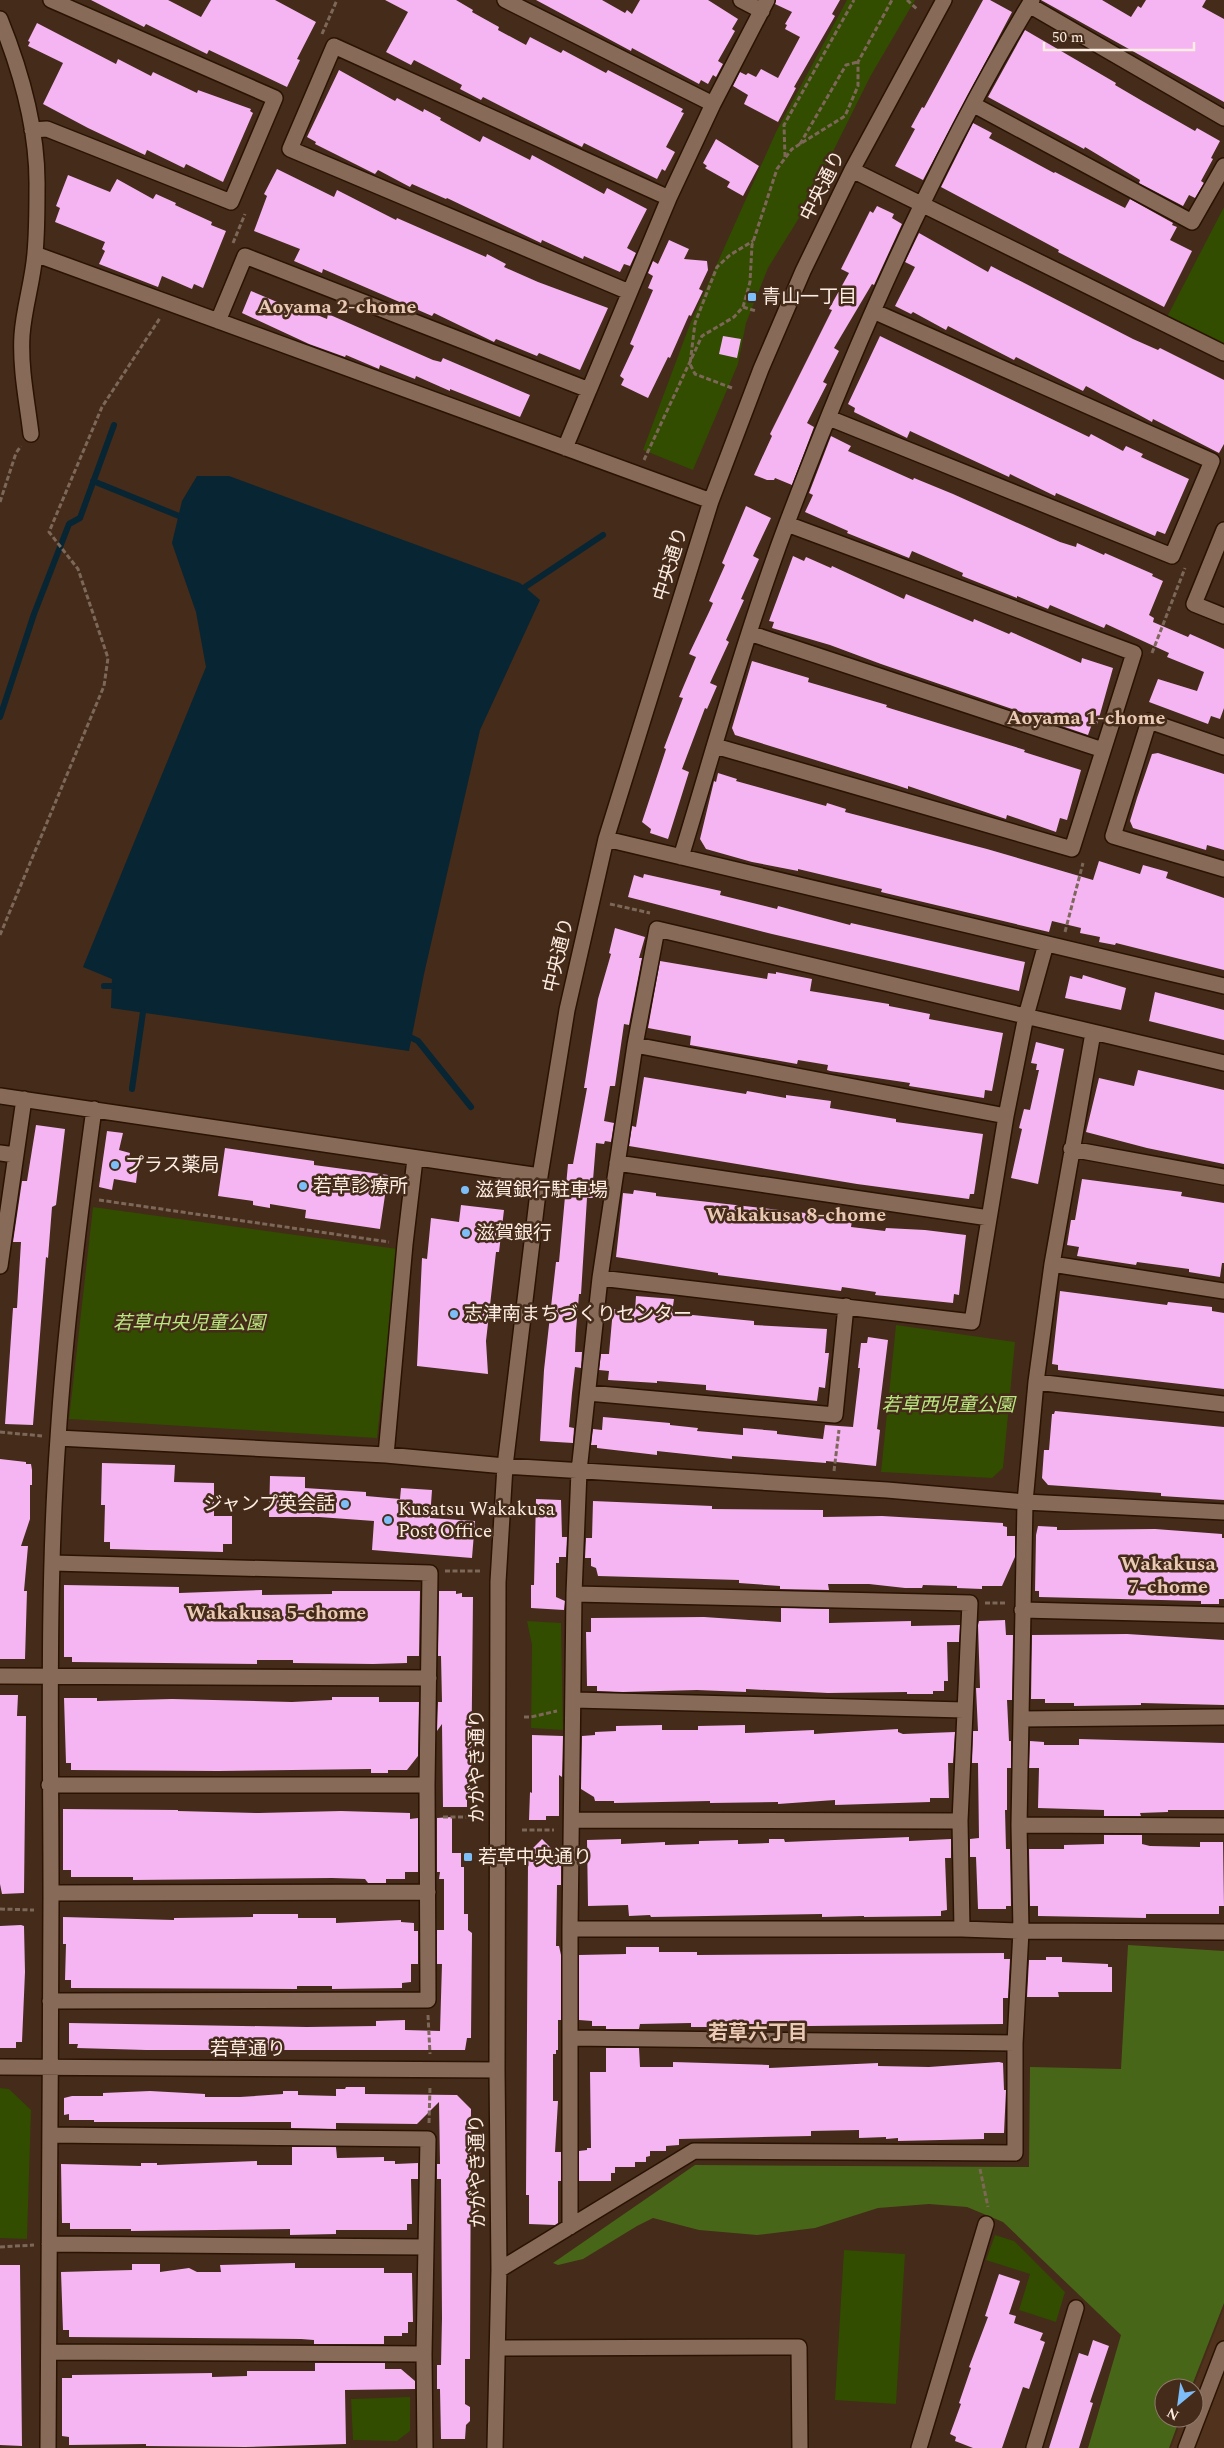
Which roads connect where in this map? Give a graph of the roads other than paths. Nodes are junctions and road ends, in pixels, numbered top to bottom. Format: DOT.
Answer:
graph roads {
  1 [pos="51,0"];
  2 [pos="505,0"];
  3 [pos="741,0"];
  4 [pos="944,0"];
  5 [pos="1030,3"];
  6 [pos="765,5"];
  7 [pos="0,18"];
  8 [pos="714,104"];
  9 [pos="974,106"];
  10 [pos="1224,118"];
  11 [pos="32,130"];
  12 [pos="1224,166"];
  13 [pos="852,170"];
  14 [pos="669,198"];
  15 [pos="922,205"];
  16 [pos="36,254"];
  17 [pos="629,292"];
  18 [pos="873,311"];
  19 [pos="218,321"];
  20 [pos="1224,353"];
  21 [pos="589,390"];
  22 [pos="829,418"];
  23 [pos="31,434"];
  24 [pos="565,448"];
  25 [pos="711,501"];
  26 [pos="786,524"];
  27 [pos="1224,530"];
  28 [pos="1224,616"];
  29 [pos="749,634"];
  30 [pos="715,746"];
  31 [pos="1224,747"];
  32 [pos="1103,750"];
  33 [pos="606,839"];
  34 [pos="682,857"];
  35 [pos="1224,869"];
  36 [pos="1046,944"];
  37 [pos="1224,986"];
  38 [pos="1026,1016"];
  39 [pos="1093,1032"];
  40 [pos="635,1045"];
  41 [pos="1224,1064"];
  42 [pos="0,1096"];
  43 [pos="24,1099"];
  44 [pos="94,1110"];
  45 [pos="1006,1116"];
  46 [pos="1071,1149"];
  47 [pos="0,1153"];
  48 [pos="16,1155"];
  49 [pos="415,1159"];
  50 [pos="617,1163"];
  51 [pos="540,1176"];
  52 [pos="1224,1177"];
  53 [pos="988,1218"];
  54 [pos="0,1258"];
  55 [pos="1052,1264"];
  56 [pos="0,1266"];
  57 [pos="600,1278"];
  58 [pos="1224,1291"];
  59 [pos="846,1306"];
  60 [pos="1036,1382"];
  61 [pos="588,1393"];
  62 [pos="1224,1404"];
  63 [pos="58,1438"];
  64 [pos="386,1455"];
  65 [pos="505,1466"];
  66 [pos="579,1471"];
  67 [pos="1025,1502"];
  68 [pos="1224,1512"];
  69 [pos="52,1562"];
  70 [pos="574,1594"];
  71 [pos="1022,1606"];
  72 [pos="1224,1615"];
  73 [pos="50,1675"];
  74 [pos="0,1676"];
  75 [pos="429,1678"];
  76 [pos="574,1705"];
  77 [pos="964,1710"];
  78 [pos="1224,1717"];
  79 [pos="1022,1719"];
  80 [pos="49,1785"];
  81 [pos="427,1785"];
  82 [pos="960,1821"];
  83 [pos="572,1825"];
  84 [pos="1019,1825"];
  85 [pos="1224,1826"];
  86 [pos="428,1892"];
  87 [pos="51,1893"];
  88 [pos="570,1929"];
  89 [pos="962,1929"];
  90 [pos="1021,1931"];
  91 [pos="1224,1932"];
  92 [pos="50,2001"];
  93 [pos="571,2038"];
  94 [pos="1015,2043"];
  95 [pos="0,2067"];
  96 [pos="49,2068"];
  97 [pos="497,2070"];
  98 [pos="50,2135"];
  99 [pos="986,2224"];
  100 [pos="570,2228"];
  101 [pos="49,2244"];
  102 [pos="425,2247"];
  103 [pos="499,2270"];
  104 [pos="1076,2308"];
  105 [pos="498,2348"];
  106 [pos="1224,2348"];
  107 [pos="49,2352"];
  108 [pos="424,2354"];
  109 [pos="48,2448"];
  110 [pos="426,2448"];
  111 [pos="495,2448"];
  112 [pos="800,2448"];
  113 [pos="919,2448"];
  114 [pos="1034,2448"];
  115 [pos="1186,2448"];
  1 -- 11 [label="street"];
  2 -- 8 [label="street"];
  3 -- 6 [label="street"];
  4 -- 13 [label="street, 中央通り"];
  5 -- 9 [label="street"];
  5 -- 10 [label="street"];
  6 -- 8 [label="street"];
  7 -- 11 [label="street"];
  8 -- 14 [label="street"];
  9 -- 12 [label="street"];
  9 -- 15 [label="street"];
  11 -- 16 [label="street"];
  13 -- 15 [label="street"];
  13 -- 25 [label="street, 中央通り"];
  14 -- 17 [label="street"];
  14 -- 17 [label="street"];
  15 -- 18 [label="street"];
  15 -- 20 [label="street"];
  16 -- 19 [label="street"];
  16 -- 23 [label="street"];
  17 -- 21 [label="street"];
  18 -- 22 [label="street"];
  18 -- 22 [label="street"];
  19 -- 21 [label="street"];
  19 -- 24 [label="street"];
  21 -- 24 [label="street"];
  22 -- 26 [label="street"];
  24 -- 25 [label="street"];
  25 -- 33 [label="street, 中央通り"];
  26 -- 29 [label="street"];
  26 -- 32 [label="street"];
  27 -- 28 [label="street"];
  29 -- 30 [label="street"];
  29 -- 32 [label="street"];
  30 -- 32 [label="street"];
  30 -- 34 [label="street"];
  31 -- 35 [label="street"];
  33 -- 34 [label="street"];
  33 -- 51 [label="street, 中央通り"];
  34 -- 36 [label="street"];
  36 -- 37 [label="street"];
  36 -- 38 [label="street"];
  38 -- 39 [label="street"];
  38 -- 40 [label="street"];
  38 -- 45 [label="street"];
  39 -- 41 [label="street"];
  39 -- 46 [label="street"];
  40 -- 45 [label="street"];
  40 -- 50 [label="street"];
  42 -- 43 [label="street"];
  43 -- 44 [label="street"];
  43 -- 48 [label="street"];
  44 -- 49 [label="street"];
  44 -- 63 [label="street"];
  45 -- 53 [label="street"];
  46 -- 52 [label="street"];
  46 -- 55 [label="street"];
  47 -- 48 [label="street"];
  48 -- 54 [label="street"];
  49 -- 51 [label="street"];
  49 -- 64 [label="street"];
  50 -- 53 [label="street"];
  50 -- 57 [label="street"];
  51 -- 65 [label="street, かがやき通り"];
  53 -- 59 [label="street"];
  54 -- 56 [label="street"];
  55 -- 58 [label="street"];
  55 -- 60 [label="street"];
  57 -- 59 [label="street"];
  57 -- 61 [label="street"];
  59 -- 61 [label="street"];
  60 -- 62 [label="street"];
  60 -- 67 [label="street"];
  61 -- 66 [label="street"];
  63 -- 64 [label="street"];
  63 -- 69 [label="street"];
  64 -- 65 [label="street"];
  65 -- 66 [label="street"];
  65 -- 97 [label="street, かがやき通り"];
  66 -- 67 [label="street"];
  66 -- 70 [label="street"];
  67 -- 68 [label="street"];
  67 -- 71 [label="street"];
  69 -- 73 [label="street"];
  69 -- 75 [label="street"];
  70 -- 76 [label="street"];
  70 -- 77 [label="street"];
  71 -- 72 [label="street"];
  71 -- 79 [label="street"];
  73 -- 74 [label="street"];
  73 -- 75 [label="street"];
  73 -- 80 [label="street"];
  75 -- 81 [label="street"];
  76 -- 77 [label="street"];
  76 -- 83 [label="street"];
  77 -- 82 [label="street"];
  78 -- 79 [label="street"];
  79 -- 84 [label="street"];
  80 -- 81 [label="street"];
  80 -- 87 [label="street"];
  81 -- 86 [label="street"];
  82 -- 83 [label="street"];
  82 -- 89 [label="street"];
  83 -- 88 [label="street"];
  84 -- 85 [label="street"];
  84 -- 90 [label="street"];
  86 -- 87 [label="street"];
  86 -- 92 [label="street"];
  87 -- 92 [label="street"];
  88 -- 89 [label="street"];
  88 -- 93 [label="street"];
  89 -- 90 [label="street"];
  90 -- 91 [label="street"];
  90 -- 94 [label="street"];
  92 -- 96 [label="street"];
  93 -- 94 [label="street"];
  93 -- 100 [label="street"];
  94 -- 100 [label="street"];
  95 -- 96 [label="street, 若草通り"];
  96 -- 97 [label="street, 若草通り"];
  96 -- 98 [label="street"];
  97 -- 103 [label="street, かがやき通り"];
  98 -- 101 [label="street"];
  98 -- 102 [label="street"];
  99 -- 113 [label="street"];
  100 -- 103 [label="street"];
  101 -- 102 [label="street"];
  101 -- 107 [label="street"];
  102 -- 108 [label="street"];
  103 -- 105 [label="street, かがやき通り"];
  104 -- 114 [label="street"];
  105 -- 111 [label="street, かがやき通り"];
  105 -- 112 [label="street"];
  106 -- 115 [label="street"];
  107 -- 108 [label="street"];
  107 -- 109 [label="street"];
  108 -- 110 [label="street"];
}
